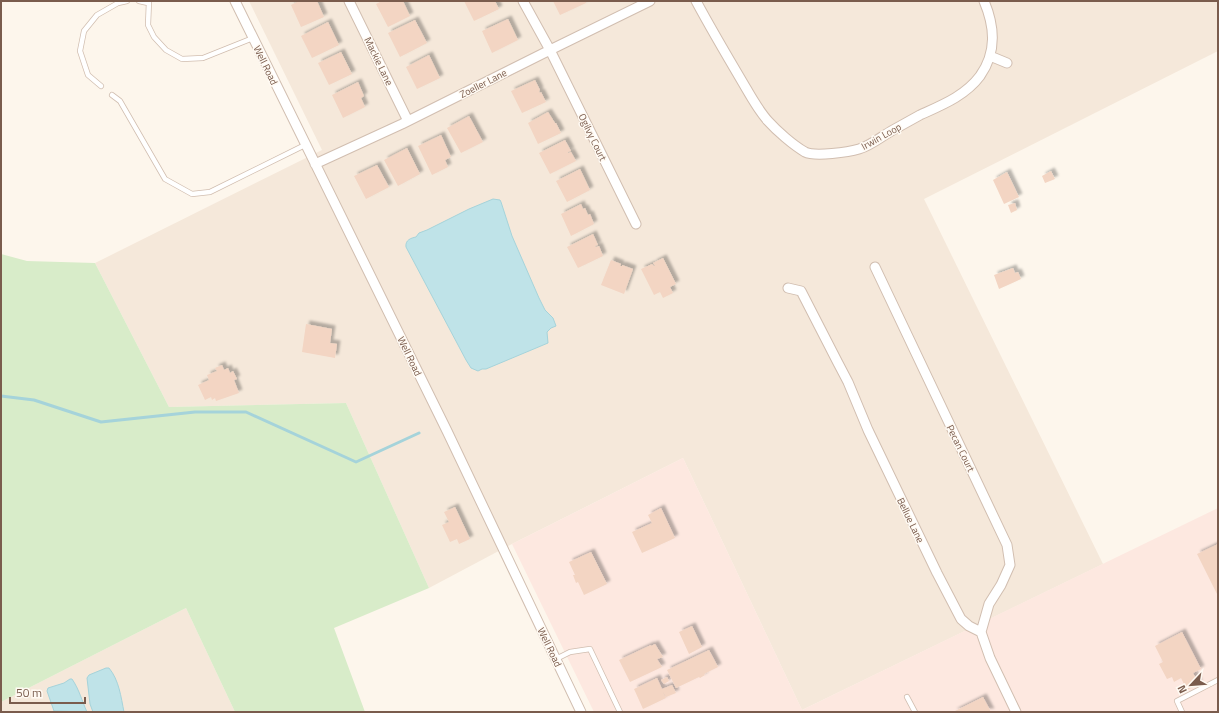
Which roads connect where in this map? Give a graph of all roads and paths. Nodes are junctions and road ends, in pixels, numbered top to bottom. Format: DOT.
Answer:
graph roads {
  1 [pos="127,1"];
  2 [pos="139,1"];
  3 [pos="234,1"];
  4 [pos="349,1"];
  5 [pos="523,1"];
  6 [pos="650,1"];
  7 [pos="696,1"];
  8 [pos="984,1"];
  9 [pos="149,2"];
  10 [pos="253,38"];
  11 [pos="550,50"];
  12 [pos="990,56"];
  13 [pos="1007,63"];
  14 [pos="101,86"];
  15 [pos="112,95"];
  16 [pos="408,121"];
  17 [pos="305,145"];
  18 [pos="315,164"];
  19 [pos="636,224"];
  20 [pos="875,267"];
  21 [pos="788,288"];
  22 [pos="981,632"];
  23 [pos="556,659"];
  24 [pos="1218,680"];
  25 [pos="907,698"];
  26 [pos="581,712"];
  27 [pos="620,712"];
  28 [pos="915,712"];
  29 [pos="1016,712"];
  30 [pos="1182,712"];
  1 -- 14 [label="lane"];
  2 -- 9 [label="lane"];
  3 -- 10 [label="street, Well Road"];
  4 -- 16 [label="street, Mackie Lane"];
  5 -- 11 [label="street"];
  6 -- 11 [label="street, Zoeller Lane"];
  7 -- 12 [label="street, Irwin Loop"];
  8 -- 12 [label="street, Irwin Loop"];
  9 -- 10 [label="lane"];
  10 -- 17 [label="street, Well Road"];
  11 -- 16 [label="street, Zoeller Lane"];
  11 -- 19 [label="street, Ogilvy Court"];
  12 -- 13 [label="street"];
  15 -- 17 [label="lane"];
  16 -- 18 [label="street, Zoeller Lane"];
  17 -- 18 [label="street, Well Road"];
  18 -- 23 [label="street, Well Road"];
  20 -- 22 [label="street, Pecan Court"];
  21 -- 22 [label="street, Bellue Lane"];
  22 -- 29 [label="street"];
  23 -- 26 [label="street, Well Road"];
  23 -- 27 [label="lane"];
  24 -- 30 [label="lane"];
  25 -- 28 [label="lane"];
}
